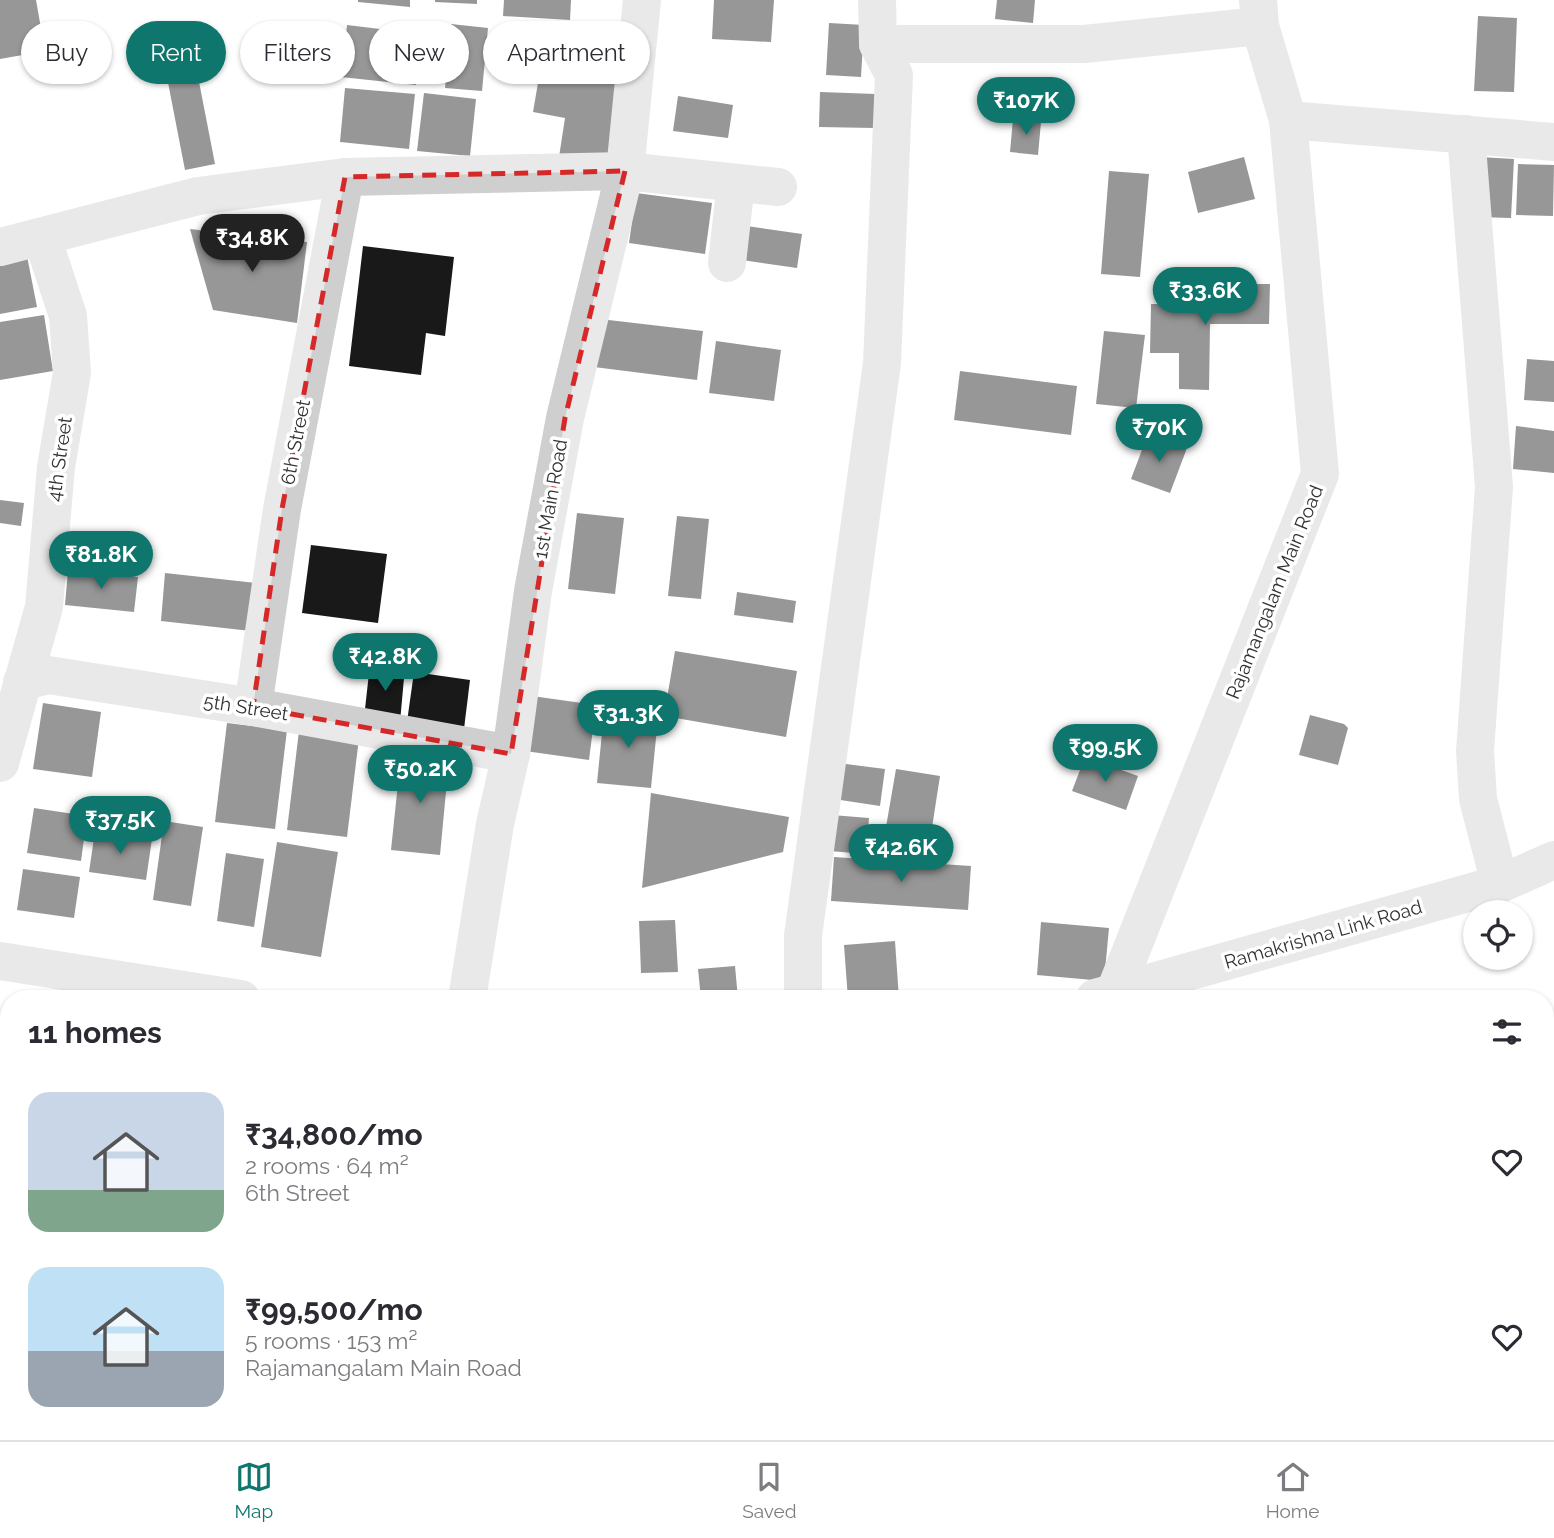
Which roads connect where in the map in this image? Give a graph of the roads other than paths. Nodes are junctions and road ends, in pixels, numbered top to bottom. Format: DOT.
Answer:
graph roads {
  1 [pos="642,0"];
  2 [pos="877,0"];
  3 [pos="1259,13"];
  4 [pos="878,44"];
  5 [pos="1288,120"];
  6 [pos="1466,134"];
  7 [pos="1554,142"];
  8 [pos="625,171"];
  9 [pos="345,177"];
  10 [pos="737,183"];
  11 [pos="779,187"];
  12 [pos="42,237"];
  13 [pos="0,247"];
  14 [pos="727,263"];
  15 [pos="22,681"];
  16 [pos="253,707"];
  17 [pos="511,754"];
  18 [pos="0,763"];
  19 [pos="1554,859"];
  20 [pos="1500,884"];
  21 [pos="0,961"];
  22 [pos="184,990"];
  23 [pos="468,990"];
  24 [pos="803,990"];
  25 [pos="1112,990"];
  26 [pos="1136,990"];
  1 -- 8 [label="street, 1st Main Road"];
  2 -- 4 [label="street"];
  3 -- 4 [label="street"];
  3 -- 5 [label="street, Rajamangalam Main Road"];
  4 -- 24 [label="street"];
  5 -- 6 [label="street"];
  5 -- 25 [label="street, Rajamangalam Main Road"];
  6 -- 7 [label="street"];
  6 -- 20 [label="street"];
  8 -- 9 [label="street"];
  8 -- 10 [label="street"];
  8 -- 17 [label="street, 1st Main Road"];
  9 -- 12 [label="street"];
  9 -- 16 [label="street, 6th Street"];
  10 -- 11 [label="street"];
  10 -- 14 [label="street"];
  12 -- 13 [label="street"];
  12 -- 15 [label="street, 4th Street"];
  15 -- 16 [label="street, 5th Street"];
  15 -- 18 [label="street, 4th Street"];
  16 -- 17 [label="street, 5th Street"];
  17 -- 23 [label="street, 1st Main Road"];
  19 -- 20 [label="street, Ramakrishna Link Road"];
  20 -- 26 [label="street, Ramakrishna Link Road"];
  21 -- 22 [label="street"];
}
